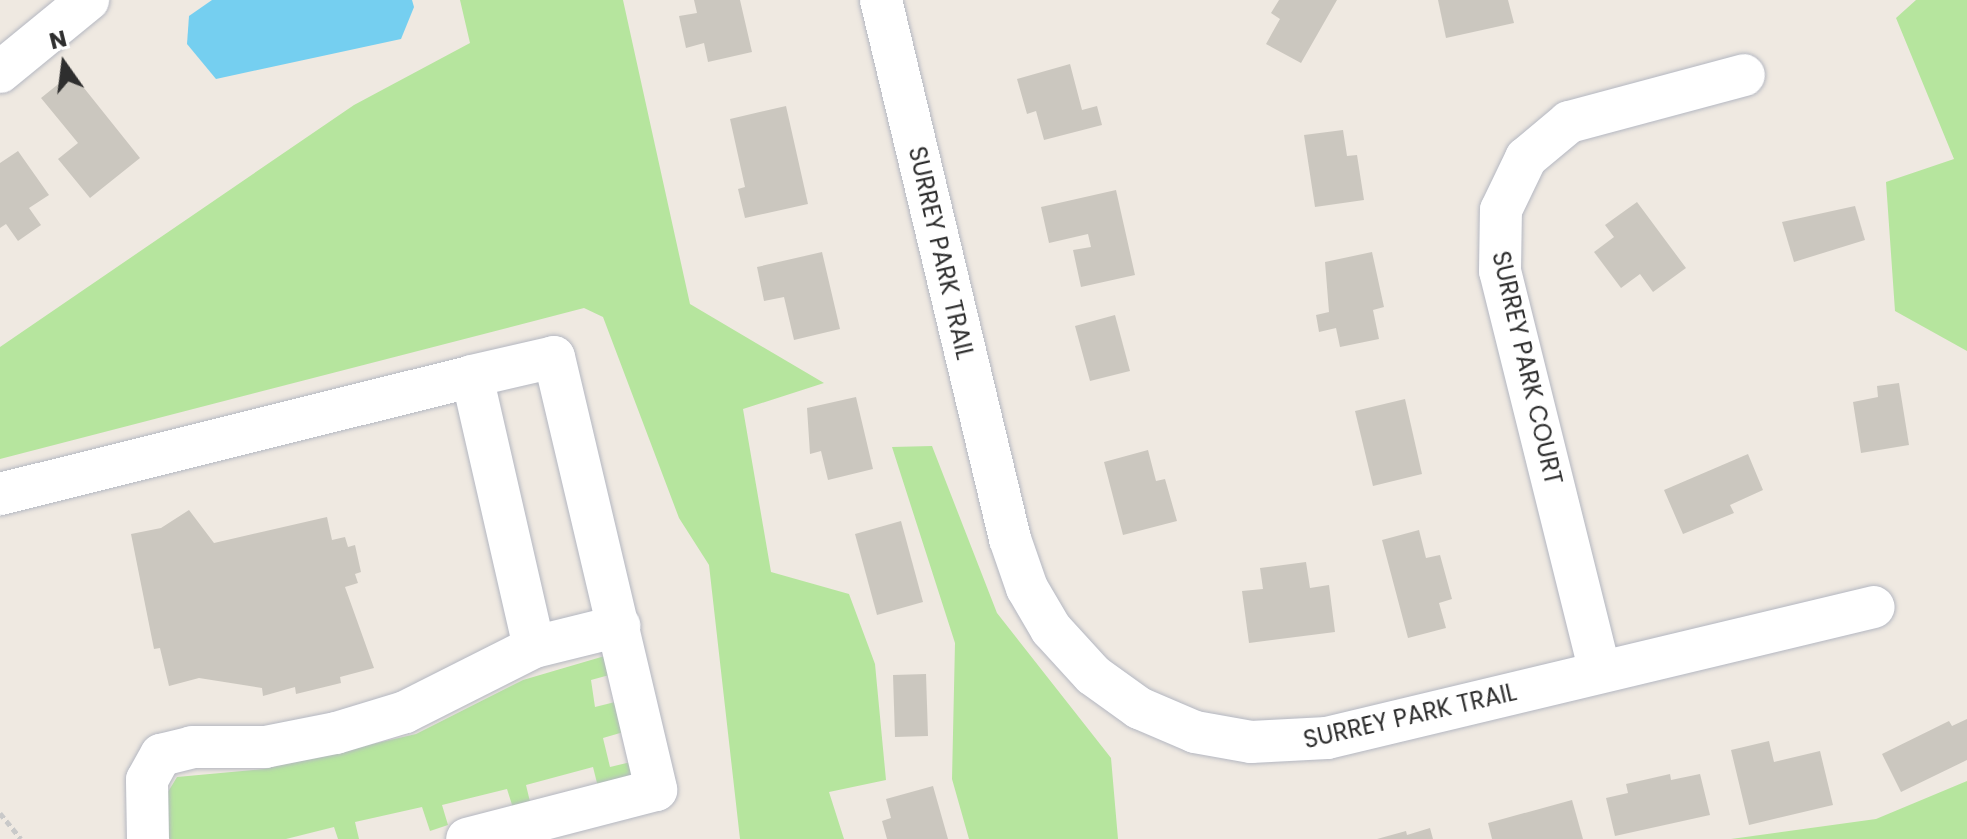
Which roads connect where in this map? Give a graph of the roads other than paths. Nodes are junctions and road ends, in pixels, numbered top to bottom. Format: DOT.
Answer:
graph roads {
  1 [pos="881,0"];
  2 [pos="64,7"];
  3 [pos="0,72"];
  4 [pos="1744,75"];
  5 [pos="472,376"];
  6 [pos="0,494"];
  7 [pos="1874,607"];
  8 [pos="619,626"];
  9 [pos="534,647"];
  10 [pos="1600,672"];
  11 [pos="148,839"];
  12 [pos="467,839"];
  1 -- 10 [label="street, SURREY PARK TRAIL"];
  2 -- 3 [label="street"];
  4 -- 10 [label="street, SURREY PARK COURT"];
  5 -- 6 [label="street"];
  5 -- 8 [label="street"];
  5 -- 9 [label="street"];
  7 -- 10 [label="street, SURREY PARK TRAIL"];
  8 -- 9 [label="street"];
  8 -- 12 [label="street"];
  9 -- 11 [label="street"];
}
